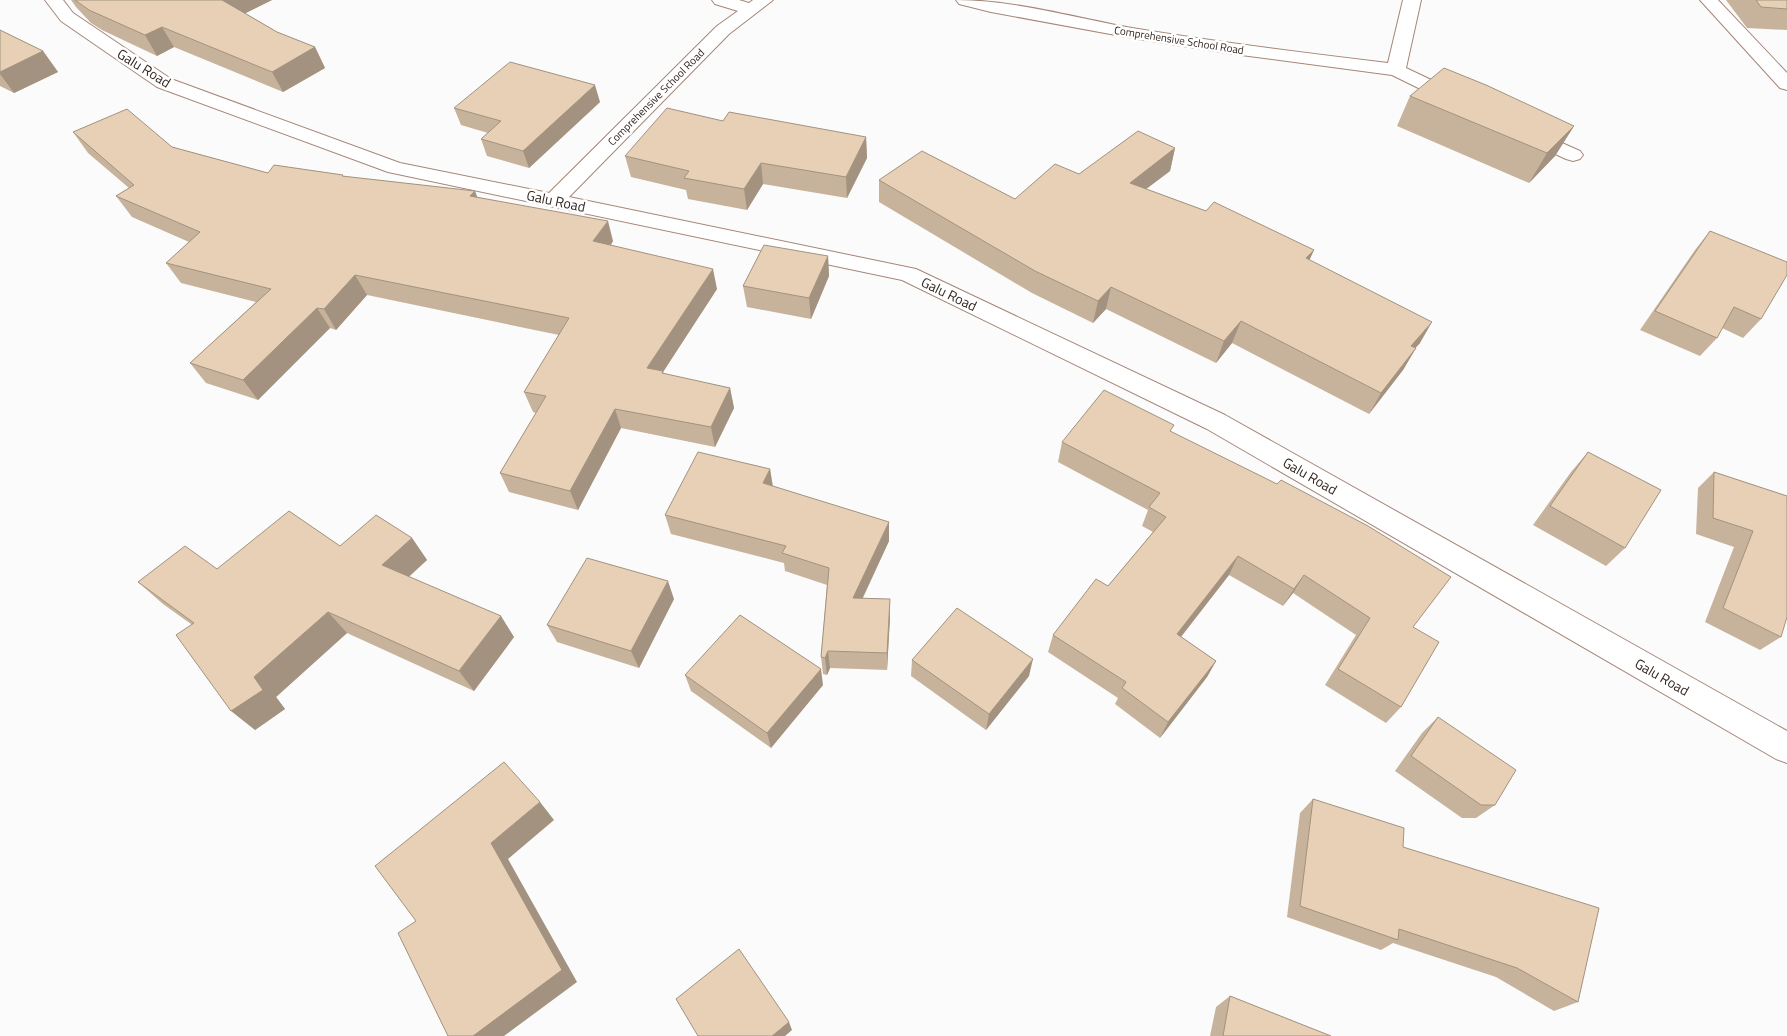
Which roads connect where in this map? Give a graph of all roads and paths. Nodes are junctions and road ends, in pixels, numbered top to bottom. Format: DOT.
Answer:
graph roads {
  1 [pos="54,0"];
  2 [pos="721,0"];
  3 [pos="965,0"];
  4 [pos="1412,0"];
  5 [pos="1709,0"];
  6 [pos="757,5"];
  7 [pos="1396,70"];
  8 [pos="1787,84"];
  9 [pos="1475,108"];
  10 [pos="1511,126"];
  11 [pos="1573,156"];
  12 [pos="553,201"];
  13 [pos="1787,748"];
  1 -- 12 [label="street, Galu Road"];
  2 -- 6 [label="street"];
  3 -- 7 [label="street, Comprehensive School Road"];
  4 -- 7 [label="street"];
  5 -- 8 [label="street"];
  6 -- 12 [label="street, Comprehensive School Road"];
  7 -- 9 [label="street, Comprehensive School Road"];
  10 -- 11 [label="street"];
  12 -- 13 [label="street, Galu Road"];
}
